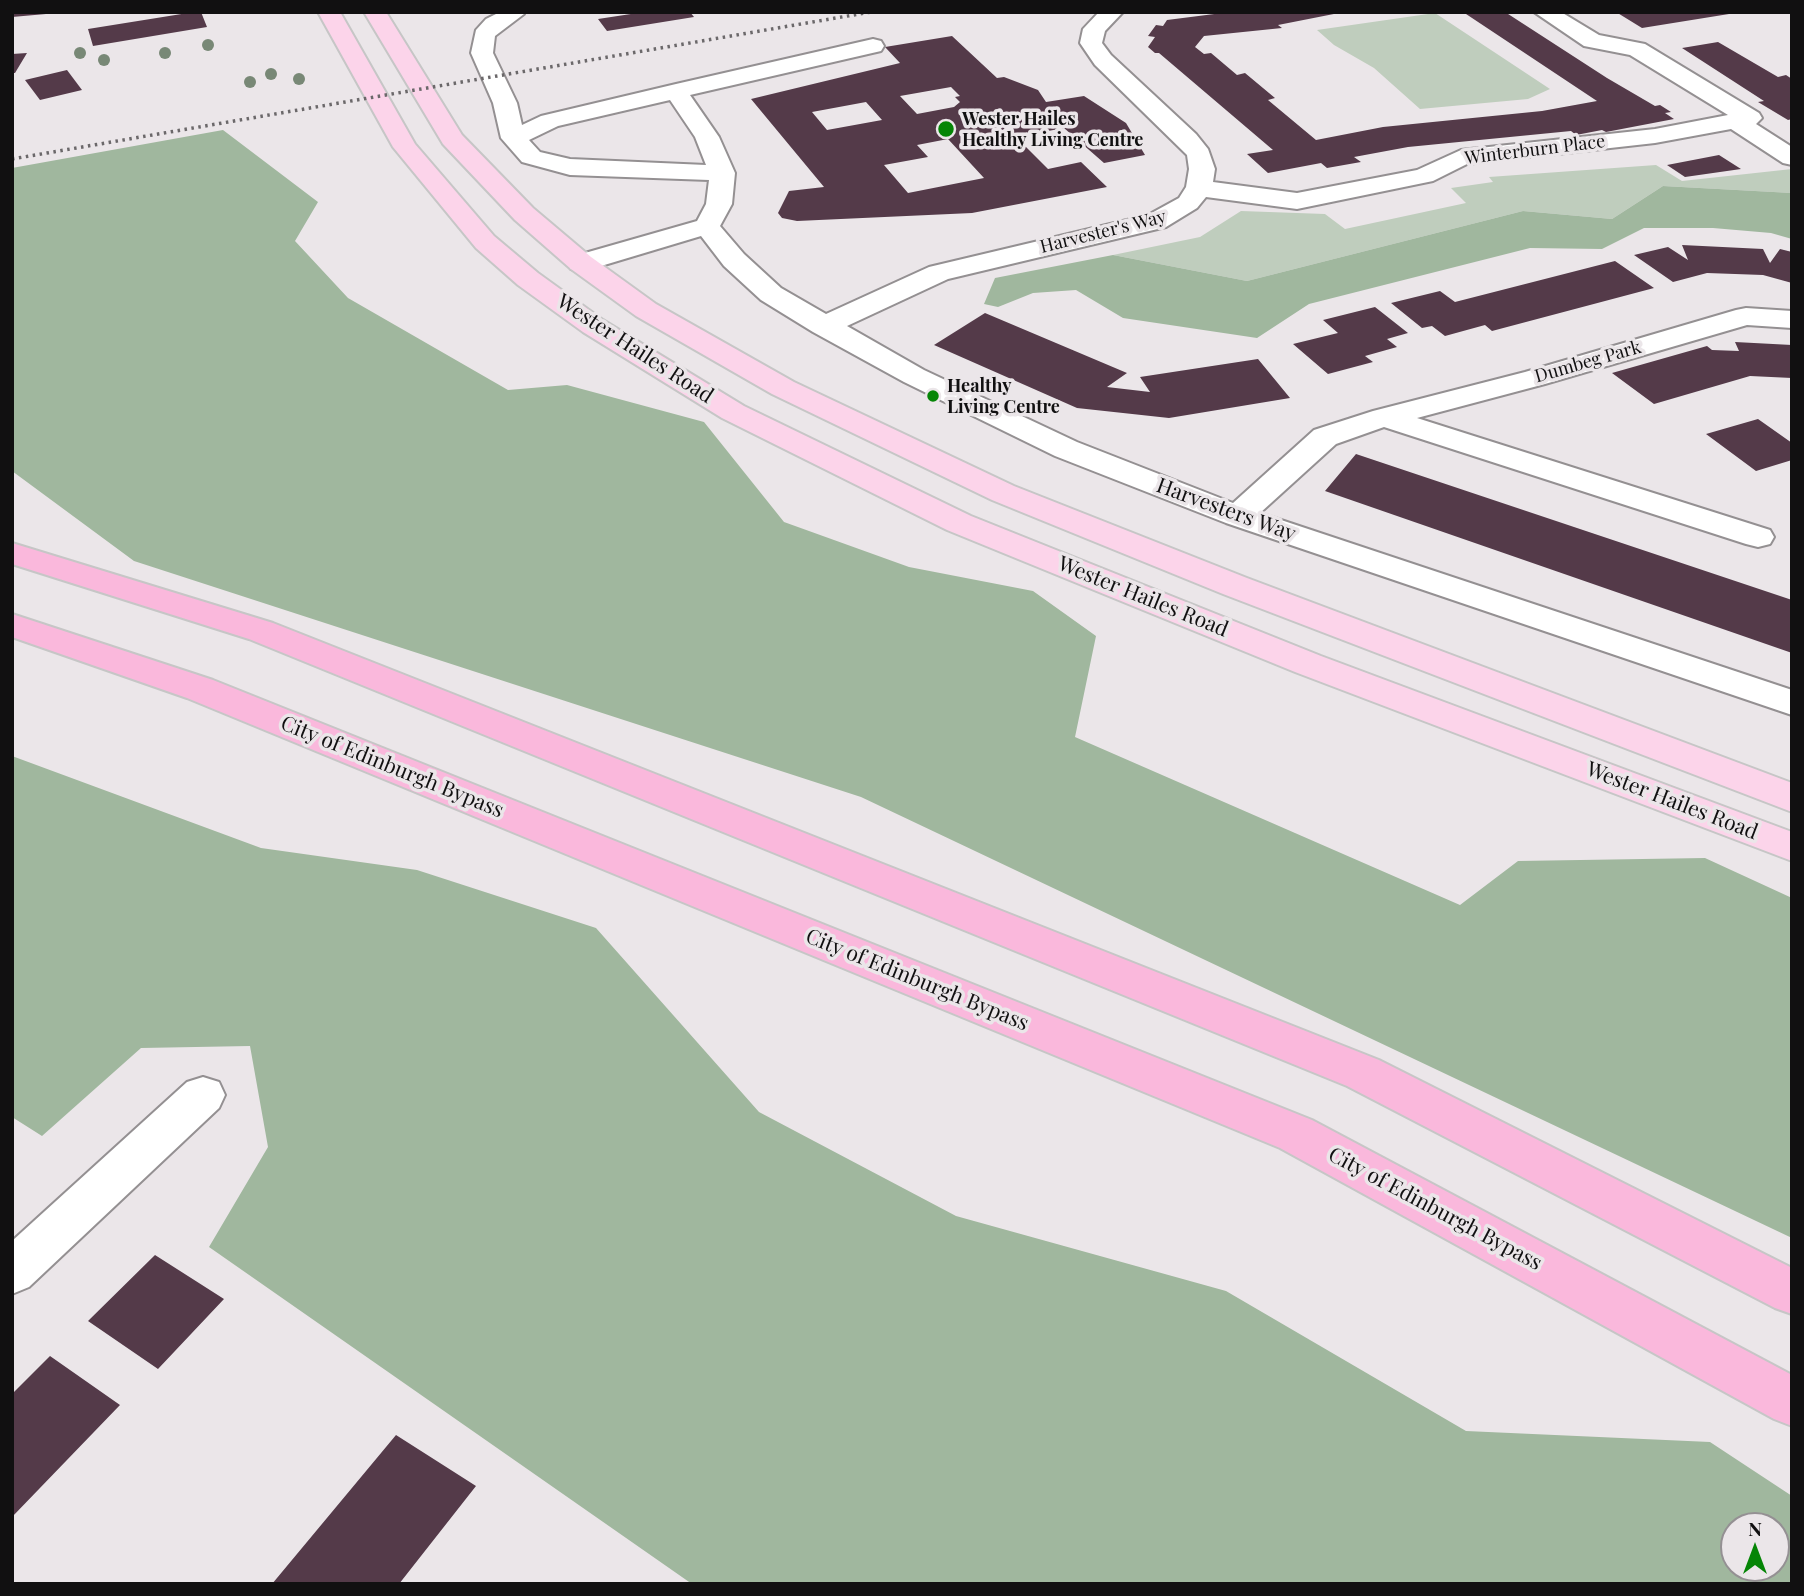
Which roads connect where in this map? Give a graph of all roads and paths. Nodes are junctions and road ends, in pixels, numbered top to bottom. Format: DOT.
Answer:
graph roads {
  1 [pos="329,12"];
  2 [pos="375,12"];
  3 [pos="1112,12"];
  4 [pos="1545,12"];
  5 [pos="513,14"];
  6 [pos="873,46"];
  7 [pos="676,91"];
  8 [pos="1742,119"];
  9 [pos="513,138"];
  10 [pos="1792,158"];
  11 [pos="722,173"];
  12 [pos="1199,188"];
  13 [pos="707,226"];
  14 [pos="581,262"];
  15 [pos="528,279"];
  16 [pos="1792,320"];
  17 [pos="823,326"];
  18 [pos="1384,417"];
  19 [pos="1237,516"];
  20 [pos="1758,537"];
  21 [pos="12,553"];
  22 [pos="12,625"];
  23 [pos="1792,703"];
  24 [pos="1792,798"];
  25 [pos="1792,846"];
  26 [pos="203,1095"];
  27 [pos="12,1272"];
  28 [pos="1792,1292"];
  29 [pos="1792,1402"];
  1 -- 15 [label="main road, Wester Hailes Road"];
  2 -- 14 [label="main road, Wester Hailes Road"];
  3 -- 12 [label="street"];
  4 -- 8 [label="street"];
  5 -- 9 [label="street"];
  6 -- 7 [label="street"];
  7 -- 9 [label="street"];
  7 -- 11 [label="street"];
  8 -- 10 [label="street"];
  8 -- 12 [label="street, Winterburn Place"];
  9 -- 11 [label="street"];
  11 -- 13 [label="street"];
  12 -- 17 [label="street, Harvester's Way"];
  13 -- 14 [label="street"];
  13 -- 17 [label="street, Harvesters Way"];
  14 -- 15 [label="main road, Wester Hailes Road"];
  14 -- 24 [label="main road, Wester Hailes Road"];
  15 -- 25 [label="main road, Wester Hailes Road"];
  16 -- 18 [label="street, Dumbeg Park"];
  17 -- 19 [label="street, Harvesters Way"];
  18 -- 19 [label="street, Dumbeg Park"];
  18 -- 20 [label="street"];
  19 -- 23 [label="street, Harvesters Way"];
  21 -- 28 [label="highway"];
  22 -- 29 [label="highway, City of Edinburgh Bypass"];
  26 -- 27 [label="street"];
}
